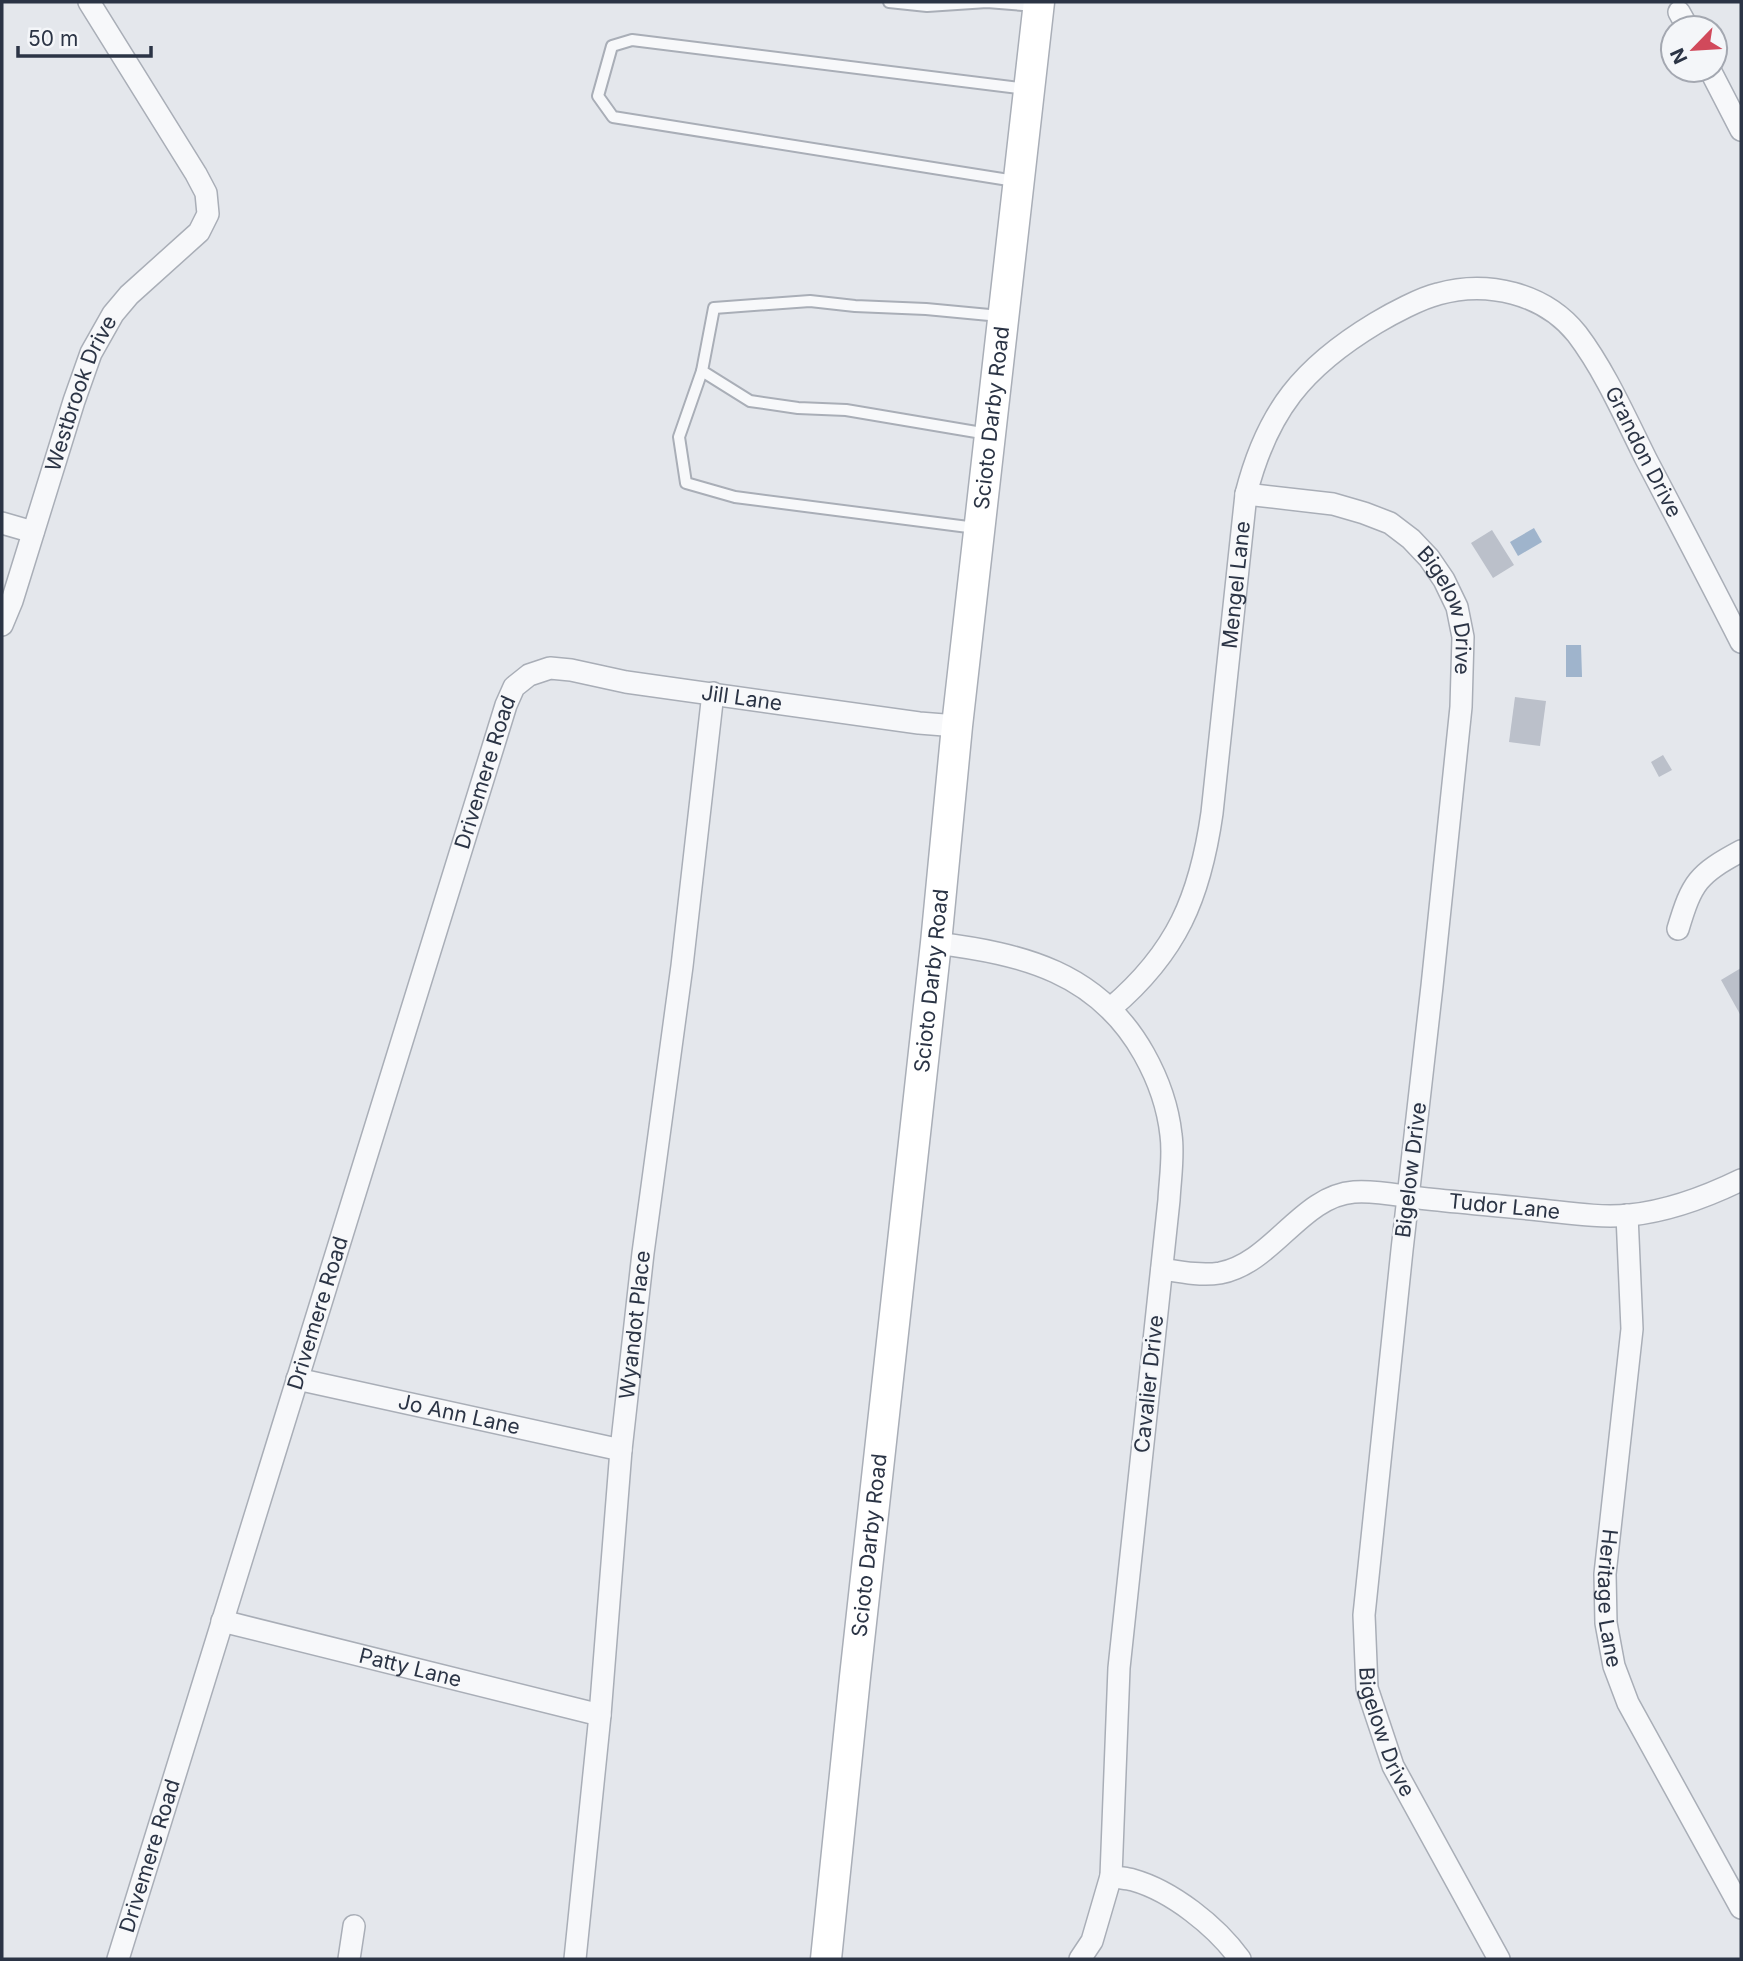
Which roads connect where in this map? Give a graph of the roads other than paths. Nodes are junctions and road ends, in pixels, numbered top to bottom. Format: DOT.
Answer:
graph roads {
  1 [pos="89,2"];
  2 [pos="889,2"];
  3 [pos="1039,4"];
  4 [pos="1717,84"];
  5 [pos="1028,90"];
  6 [pos="1741,130"];
  7 [pos="1018,182"];
  8 [pos="1513,293"];
  9 [pos="1003,316"];
  10 [pos="702,371"];
  11 [pos="990,434"];
  12 [pos="1246,494"];
  13 [pos="2,523"];
  14 [pos="979,528"];
  15 [pos="33,533"];
  16 [pos="2,625"];
  17 [pos="1741,642"];
  18 [pos="529,675"];
  19 [pos="713,693"];
  20 [pos="957,726"];
  21 [pos="1741,851"];
  22 [pos="1678,929"];
  23 [pos="936,943"];
  24 [pos="1111,1009"];
  25 [pos="1741,1180"];
  26 [pos="1408,1197"];
  27 [pos="1627,1215"];
  28 [pos="1162,1269"];
  29 [pos="297,1378"];
  30 [pos="621,1450"];
  31 [pos="222,1621"];
  32 [pos="600,1715"];
  33 [pos="1111,1877"];
  34 [pos="1741,1908"];
  35 [pos="354,1926"];
  36 [pos="118,1959"];
  37 [pos="349,1959"];
  38 [pos="575,1959"];
  39 [pos="825,1959"];
  40 [pos="1080,1959"];
  41 [pos="1240,1959"];
  42 [pos="1499,1959"];
  1 -- 15 [label="street, Westbrook Drive"];
  2 -- 3 [label="lane"];
  3 -- 5 [label="main road, Scioto Darby Road"];
  4 -- 6 [label="street"];
  5 -- 7 [label="main road, Scioto Darby Road"];
  5 -- 7 [label="lane"];
  7 -- 9 [label="main road, Scioto Darby Road"];
  8 -- 12 [label="street, Mengel Lane"];
  8 -- 17 [label="street, Grandon Drive"];
  9 -- 10 [label="lane"];
  9 -- 11 [label="main road, Scioto Darby Road"];
  10 -- 11 [label="lane"];
  10 -- 14 [label="lane"];
  11 -- 14 [label="main road, Scioto Darby Road"];
  12 -- 24 [label="street, Mengel Lane"];
  12 -- 26 [label="street, Bigelow Drive"];
  13 -- 15 [label="street"];
  14 -- 20 [label="main road, Scioto Darby Road"];
  15 -- 16 [label="street, Westbrook Drive"];
  18 -- 19 [label="street, Jill Lane"];
  18 -- 29 [label="street, Drivemere Road"];
  19 -- 20 [label="street, Jill Lane"];
  19 -- 30 [label="street, Wyandot Place"];
  20 -- 23 [label="main road, Scioto Darby Road"];
  21 -- 22 [label="street"];
  23 -- 24 [label="street, Cavalier Drive"];
  23 -- 39 [label="main road, Scioto Darby Road"];
  24 -- 28 [label="street, Cavalier Drive"];
  25 -- 27 [label="street, Tudor Lane"];
  26 -- 27 [label="street, Tudor Lane"];
  26 -- 28 [label="street, Tudor Lane"];
  26 -- 42 [label="street, Bigelow Drive"];
  27 -- 34 [label="street, Heritage Lane"];
  28 -- 33 [label="street, Cavalier Drive"];
  29 -- 30 [label="street, Jo Ann Lane"];
  29 -- 31 [label="street, Drivemere Road"];
  30 -- 32 [label="street, Wyandot Place"];
  31 -- 32 [label="street, Patty Lane"];
  31 -- 36 [label="street, Drivemere Road"];
  32 -- 38 [label="street, Wyandot Place"];
  33 -- 40 [label="street, Cavalier Drive"];
  33 -- 41 [label="street"];
  35 -- 37 [label="street"];
}
